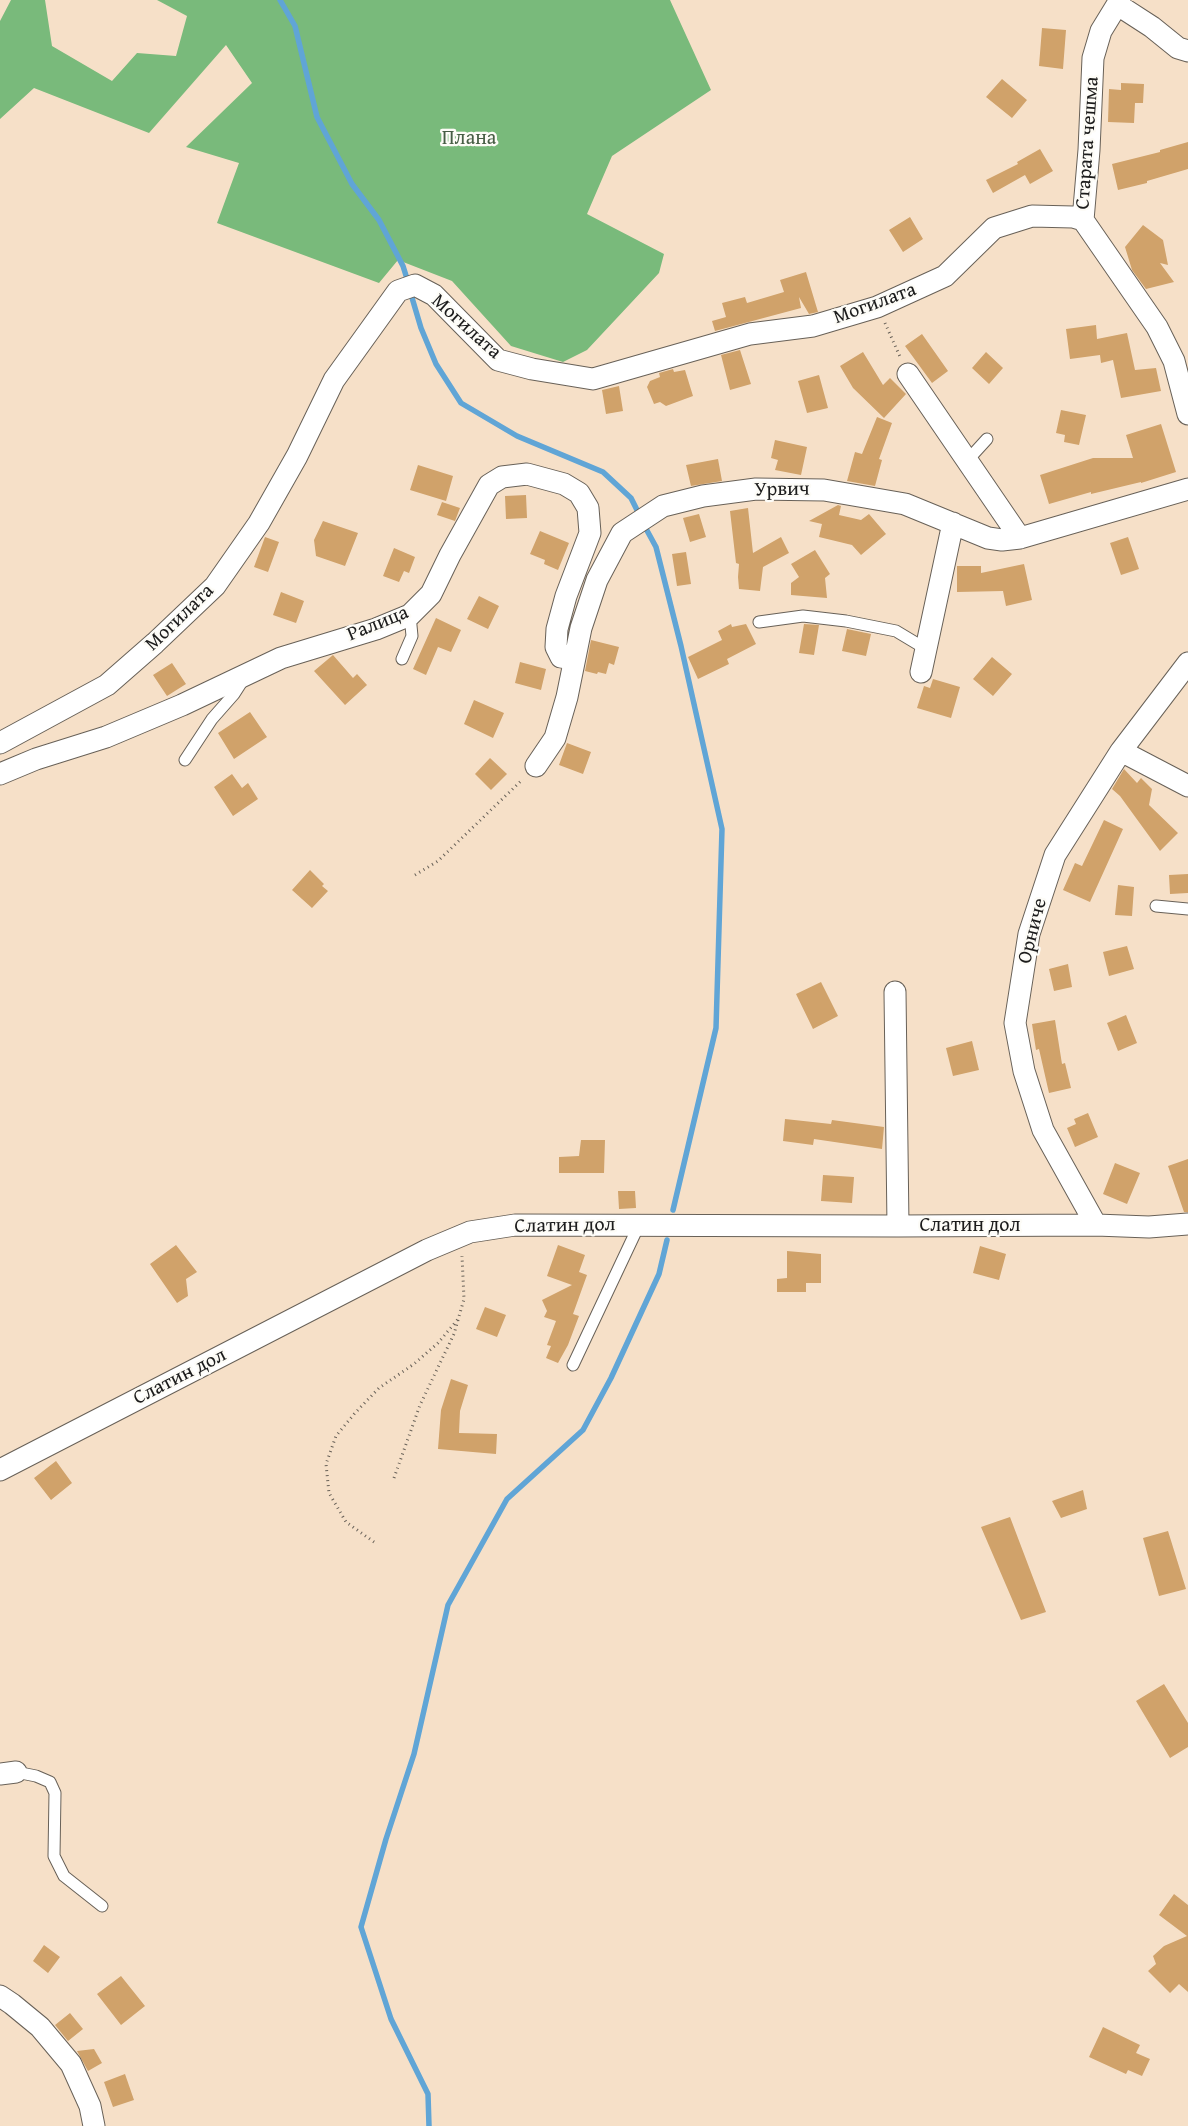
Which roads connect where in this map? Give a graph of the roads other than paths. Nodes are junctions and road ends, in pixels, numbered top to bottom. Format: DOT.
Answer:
graph roads {
  1 [pos="1119,3"];
  2 [pos="1188,51"];
  3 [pos="1084,220"];
  4 [pos="908,374"];
  5 [pos="1188,414"];
  6 [pos="986,439"];
  7 [pos="966,462"];
  8 [pos="1188,489"];
  9 [pos="953,523"];
  10 [pos="1020,538"];
  11 [pos="410,614"];
  12 [pos="759,622"];
  13 [pos="926,649"];
  14 [pos="402,659"];
  15 [pos="574,659"];
  16 [pos="1188,663"];
  17 [pos="921,672"];
  18 [pos="246,674"];
  19 [pos="0,743"];
  20 [pos="1121,751"];
  21 [pos="185,760"];
  22 [pos="536,766"];
  23 [pos="0,774"];
  24 [pos="1187,788"];
  25 [pos="1156,906"];
  26 [pos="1188,909"];
  27 [pos="895,992"];
  28 [pos="1188,1224"];
  29 [pos="639,1225"];
  30 [pos="1096,1225"];
  31 [pos="898,1226"];
  32 [pos="573,1365"];
  33 [pos="0,1470"];
  34 [pos="8,1773"];
  35 [pos="102,1906"];
  36 [pos="0,1996"];
  37 [pos="94,2126"];
  1 -- 2 [label="street"];
  1 -- 3 [label="street, Старата чешма"];
  3 -- 5 [label="street, Старата чешма"];
  3 -- 19 [label="street, Могилата"];
  4 -- 7 [label="street"];
  6 -- 7 [label="lane"];
  7 -- 10 [label="street"];
  8 -- 10 [label="street, Урвич"];
  9 -- 10 [label="street, Урвич"];
  9 -- 13 [label="street"];
  9 -- 15 [label="street, Урвич"];
  11 -- 14 [label="lane"];
  11 -- 15 [label="street, Ралица"];
  11 -- 18 [label="street, Ралица"];
  12 -- 13 [label="lane"];
  13 -- 17 [label="street"];
  15 -- 22 [label="street, Урвич"];
  16 -- 20 [label="street, Орниче"];
  18 -- 21 [label="lane"];
  18 -- 23 [label="street, Ралица"];
  20 -- 24 [label="street"];
  20 -- 30 [label="street, Орниче"];
  25 -- 26 [label="lane"];
  27 -- 31 [label="street"];
  28 -- 30 [label="street, Слатин дол"];
  29 -- 31 [label="street, Слатин дол"];
  29 -- 32 [label="lane"];
  29 -- 33 [label="street, Слатин дол"];
  30 -- 31 [label="street, Слатин дол"];
  34 -- 35 [label="lane"];
  36 -- 37 [label="street"];
}
